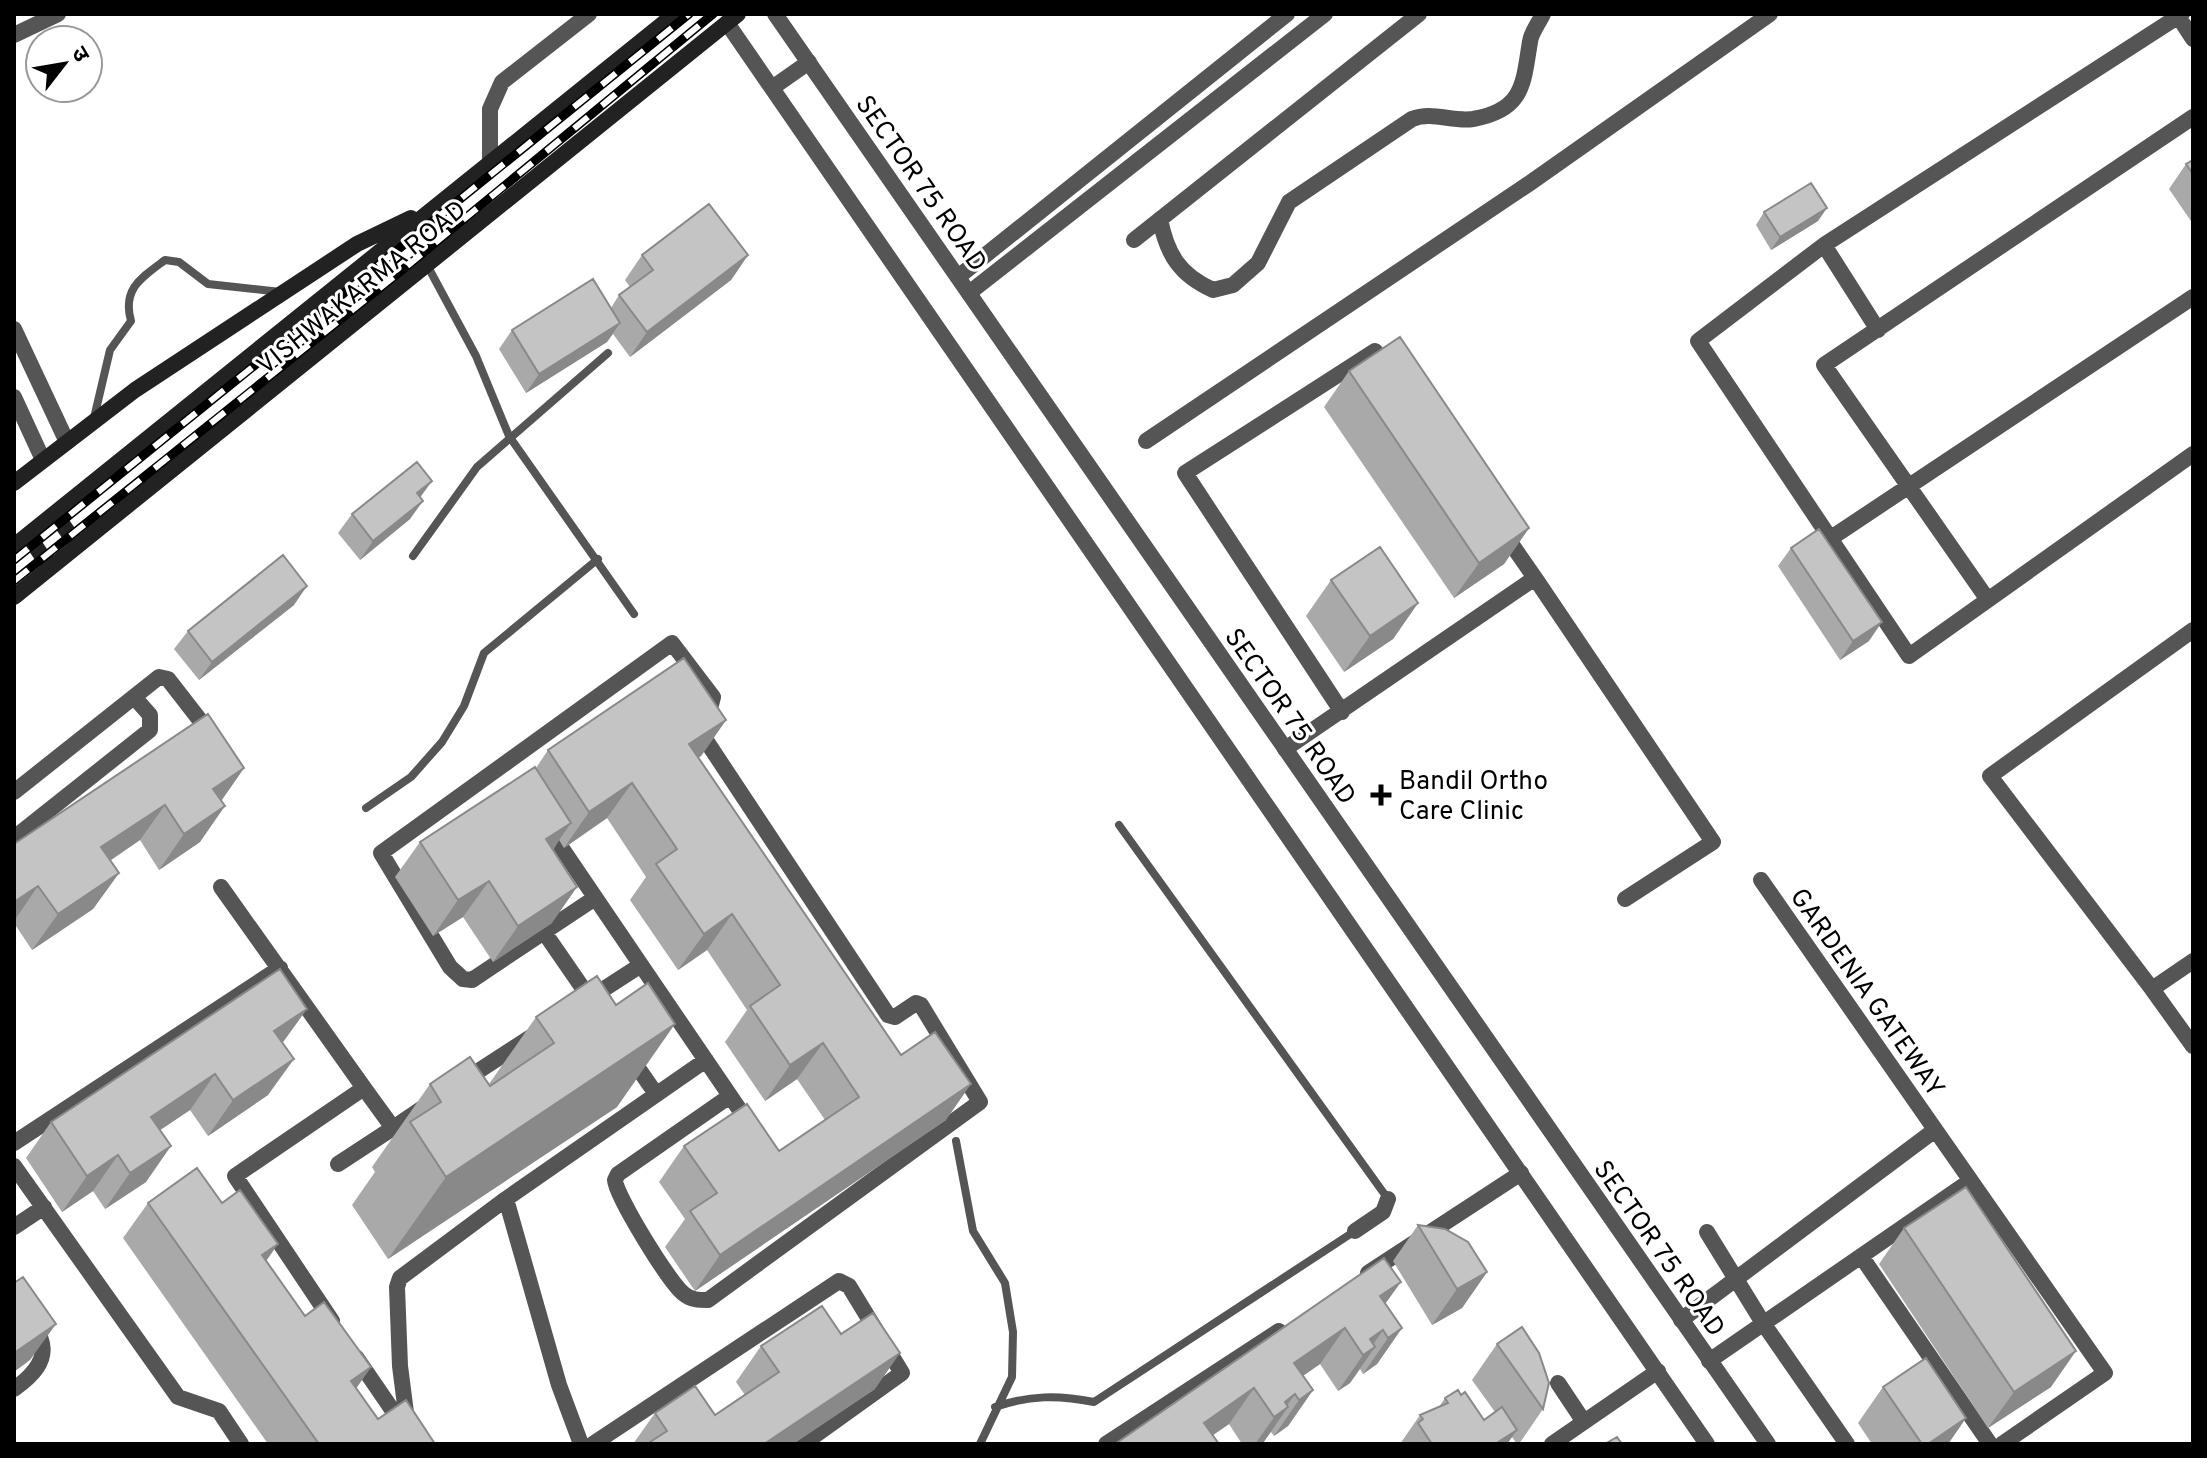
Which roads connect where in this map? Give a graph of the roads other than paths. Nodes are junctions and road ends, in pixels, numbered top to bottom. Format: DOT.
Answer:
graph roads {
  1 [pos="58,14"];
  2 [pos="589,14"];
  3 [pos="675,14"];
  4 [pos="775,14"];
  5 [pos="1287,14"];
  6 [pos="1325,14"];
  7 [pos="1543,14"];
  8 [pos="1770,14"];
  9 [pos="1415,15"];
  10 [pos="2180,15"];
  11 [pos="732,19"];
  12 [pos="14,35"];
  13 [pos="2193,39"];
  14 [pos="809,62"];
  15 [pos="772,88"];
  16 [pos="2193,117"];
  17 [pos="490,163"];
  18 [pos="440,204"];
  19 [pos="1160,219"];
  20 [pos="1134,240"];
  21 [pos="1824,245"];
  22 [pos="427,265"];
  23 [pos="958,277"];
  24 [pos="285,293"];
  25 [pos="969,293"];
  26 [pos="2193,297"];
  27 [pos="14,329"];
  28 [pos="1878,330"];
  29 [pos="608,353"];
  30 [pos="1399,383"];
  31 [pos="14,397"];
  32 [pos="93,422"];
  33 [pos="509,436"];
  34 [pos="1146,441"];
  35 [pos="67,442"];
  36 [pos="2193,454"];
  37 [pos="43,460"];
  38 [pos="14,483"];
  39 [pos="1908,487"];
  40 [pos="55,514"];
  41 [pos="1492,516"];
  42 [pos="28,535"];
  43 [pos="1828,540"];
  44 [pos="77,545"];
  45 [pos="14,546"];
  46 [pos="413,556"];
  47 [pos="598,559"];
  48 [pos="50,568"];
  49 [pos="1535,578"];
  50 [pos="14,597"];
  51 [pos="1988,600"];
  52 [pos="634,614"];
  53 [pos="2193,630"];
  54 [pos="134,697"];
  55 [pos="1342,712"];
  56 [pos="220,746"];
  57 [pos="1285,749"];
  58 [pos="14,792"];
  59 [pos="366,808"];
  60 [pos="537,812"];
  61 [pos="1119,825"];
  62 [pos="14,838"];
  63 [pos="1761,880"];
  64 [pos="221,887"];
  65 [pos="595,898"];
  66 [pos="1625,899"];
  67 [pos="544,932"];
  68 [pos="2193,961"];
  69 [pos="641,965"];
  70 [pos="280,968"];
  71 [pos="2152,989"];
  72 [pos="583,1002"];
  73 [pos="606,1022"];
  74 [pos="550,1024"];
  75 [pos="623,1046"];
  76 [pos="2193,1046"];
  77 [pos="706,1060"];
  78 [pos="364,1088"];
  79 [pos="656,1094"];
  80 [pos="730,1096"];
  81 [pos="393,1128"];
  82 [pos="1935,1130"];
  83 [pos="756,1133"];
  84 [pos="956,1141"];
  85 [pos="14,1143"];
  86 [pos="338,1164"];
  87 [pos="14,1166"];
  88 [pos="1521,1173"];
  89 [pos="1970,1181"];
  90 [pos="506,1199"];
  91 [pos="1388,1199"];
  92 [pos="44,1207"];
  93 [pos="14,1227"];
  94 [pos="1355,1231"];
  95 [pos="1707,1232"];
  96 [pos="1861,1256"];
  97 [pos="1736,1278"];
  98 [pos="1351,1284"];
  99 [pos="14,1295"];
  100 [pos="1299,1318"];
  101 [pos="1681,1320"];
  102 [pos="1763,1323"];
  103 [pos="1709,1361"];
  104 [pos="1658,1371"];
  105 [pos="1558,1383"];
  106 [pos="14,1389"];
  107 [pos="995,1407"];
  108 [pos="1584,1422"];
  109 [pos="408,1438"];
  110 [pos="241,1444"];
  111 [pos="581,1444"];
  112 [pos="593,1444"];
  113 [pos="803,1444"];
  114 [pos="980,1444"];
  115 [pos="1106,1444"];
  116 [pos="1552,1444"];
  117 [pos="1707,1444"];
  118 [pos="1768,1444"];
  119 [pos="1847,1444"];
  120 [pos="1990,1444"];
  121 [pos="2002,1444"];
  1 -- 12 [label="street"];
  2 -- 17 [label="street"];
  3 -- 17 [label="main road, VISHWAKARMA ROAD"];
  4 -- 14 [label="street, SECTOR 75 ROAD"];
  5 -- 23 [label="street"];
  6 -- 25 [label="street"];
  7 -- 19 [label="street"];
  8 -- 34 [label="street"];
  9 -- 19 [label="street"];
  10 -- 13 [label="street"];
  10 -- 21 [label="street"];
  11 -- 15 [label="street"];
  11 -- 22 [label="main road, VISHWAKARMA ROAD"];
  14 -- 15 [label="street"];
  14 -- 23 [label="street, SECTOR 75 ROAD"];
  15 -- 88 [label="street"];
  16 -- 28 [label="street"];
  17 -- 18 [label="main road, VISHWAKARMA ROAD"];
  18 -- 24 [label="main road"];
  18 -- 40 [label="main road, VISHWAKARMA ROAD"];
  19 -- 20 [label="street"];
  21 -- 28 [label="street"];
  21 -- 43 [label="street"];
  22 -- 33 [label="lane"];
  22 -- 44 [label="main road, VISHWAKARMA ROAD"];
  23 -- 25 [label="street, SECTOR 75 ROAD"];
  24 -- 32 [label="main road"];
  24 -- 32 [label="lane"];
  25 -- 57 [label="street, SECTOR 75 ROAD"];
  26 -- 39 [label="street"];
  27 -- 35 [label="street"];
  28 -- 39 [label="street"];
  29 -- 33 [label="lane"];
  30 -- 55 [label="street"];
  31 -- 37 [label="street"];
  32 -- 35 [label="main road"];
  33 -- 46 [label="lane"];
  33 -- 47 [label="lane"];
  35 -- 37 [label="main road"];
  36 -- 51 [label="street"];
  37 -- 38 [label="main road"];
  39 -- 43 [label="street"];
  39 -- 51 [label="street"];
  40 -- 42 [label="main road, VISHWAKARMA ROAD"];
  40 -- 44 [label="main road"];
  41 -- 49 [label="street"];
  42 -- 45 [label="main road, VISHWAKARMA ROAD"];
  42 -- 48 [label="main road"];
  43 -- 51 [label="street"];
  44 -- 48 [label="main road, VISHWAKARMA ROAD"];
  47 -- 52 [label="lane"];
  47 -- 59 [label="lane"];
  48 -- 50 [label="main road, VISHWAKARMA ROAD"];
  49 -- 55 [label="street"];
  49 -- 66 [label="street"];
  53 -- 71 [label="street"];
  54 -- 56 [label="street"];
  54 -- 58 [label="street"];
  54 -- 62 [label="street"];
  55 -- 57 [label="street"];
  57 -- 101 [label="street, SECTOR 75 ROAD"];
  60 -- 65 [label="street"];
  61 -- 91 [label="lane"];
  63 -- 82 [label="street, GARDENIA GATEWAY"];
  64 -- 70 [label="street"];
  65 -- 67 [label="street"];
  65 -- 69 [label="street"];
  67 -- 72 [label="street"];
  67 -- 80 [label="street"];
  68 -- 71 [label="street"];
  69 -- 72 [label="street"];
  69 -- 77 [label="street"];
  70 -- 78 [label="street"];
  70 -- 85 [label="street"];
  71 -- 76 [label="street"];
  72 -- 73 [label="street"];
  74 -- 81 [label="street"];
  75 -- 79 [label="street"];
  77 -- 79 [label="street"];
  77 -- 80 [label="street"];
  78 -- 81 [label="street"];
  78 -- 109 [label="street"];
  79 -- 90 [label="street"];
  80 -- 83 [label="street"];
  81 -- 86 [label="street"];
  82 -- 89 [label="street, GARDENIA GATEWAY"];
  82 -- 97 [label="street, GARDENIA GATEWAY"];
  84 -- 107 [label="lane"];
  87 -- 92 [label="street"];
  88 -- 98 [label="street"];
  88 -- 104 [label="street"];
  89 -- 96 [label="street"];
  89 -- 121 [label="street, GARDENIA GATEWAY"];
  90 -- 109 [label="street"];
  90 -- 111 [label="street"];
  91 -- 94 [label="street"];
  92 -- 93 [label="street"];
  92 -- 110 [label="street"];
  94 -- 107 [label="lane"];
  95 -- 97 [label="street"];
  96 -- 102 [label="street"];
  96 -- 120 [label="street"];
  97 -- 101 [label="street, GARDENIA GATEWAY"];
  97 -- 102 [label="street"];
  99 -- 106 [label="street"];
  100 -- 115 [label="street"];
  101 -- 103 [label="street, SECTOR 75 ROAD"];
  102 -- 103 [label="street"];
  102 -- 119 [label="street"];
  103 -- 118 [label="street, SECTOR 75 ROAD"];
  104 -- 108 [label="street"];
  104 -- 117 [label="street"];
  105 -- 108 [label="street"];
  107 -- 114 [label="lane"];
  108 -- 116 [label="street"];
  112 -- 113 [label="street"];
}
